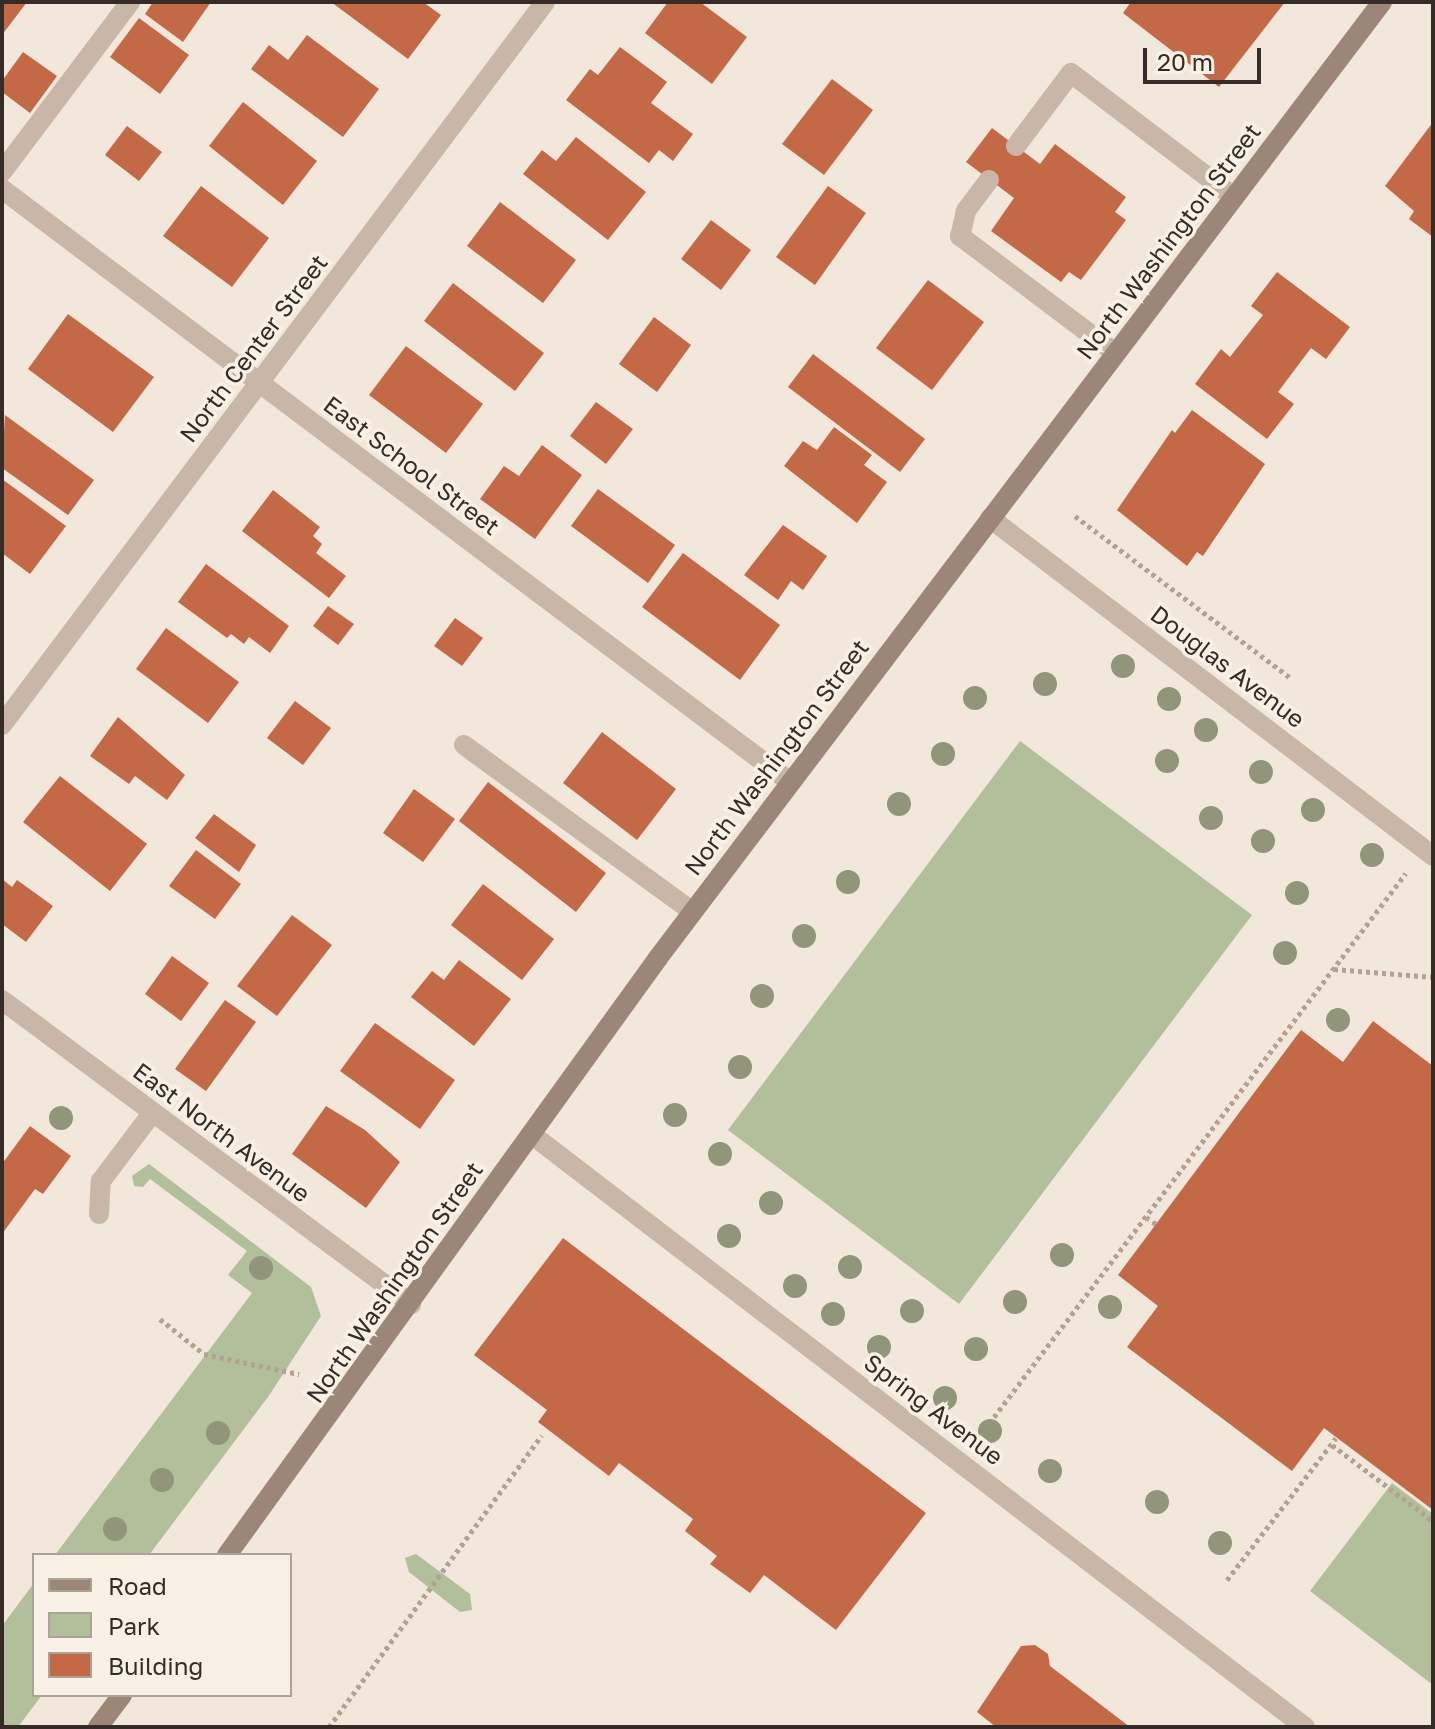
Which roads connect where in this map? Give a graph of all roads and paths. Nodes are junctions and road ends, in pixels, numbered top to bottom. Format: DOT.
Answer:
graph roads {
  1 [pos="130,2"];
  2 [pos="545,2"];
  3 [pos="1382,2"];
  4 [pos="1016,146"];
  5 [pos="2,172"];
  6 [pos="989,180"];
  7 [pos="2,189"];
  8 [pos="1234,197"];
  9 [pos="1115,353"];
  10 [pos="259,383"];
  11 [pos="1075,516"];
  12 [pos="990,518"];
  13 [pos="1292,679"];
  14 [pos="2,725"];
  15 [pos="464,745"];
  16 [pos="790,782"];
  17 [pos="1433,856"];
  18 [pos="1409,870"];
  19 [pos="693,912"];
  20 [pos="1333,969"];
  21 [pos="1433,977"];
  22 [pos="2,1000"];
  23 [pos="1254,1074"];
  24 [pos="1263,1081"];
  25 [pos="153,1112"];
  26 [pos="531,1134"];
  27 [pos="99,1214"];
  28 [pos="1146,1217"];
  29 [pos="1156,1224"];
  30 [pos="411,1304"];
  31 [pos="160,1319"];
  32 [pos="299,1374"];
  33 [pos="994,1417"];
  34 [pos="542,1435"];
  35 [pos="1336,1438"];
  36 [pos="1332,1445"];
  37 [pos="1357,1453"];
  38 [pos="1352,1460"];
  39 [pos="1373,1465"];
  40 [pos="1368,1472"];
  41 [pos="1389,1477"];
  42 [pos="1384,1483"];
  43 [pos="1405,1489"];
  44 [pos="1399,1495"];
  45 [pos="1433,1521"];
  46 [pos="228,1553"];
  47 [pos="1227,1580"];
  48 [pos="120,1697"];
  49 [pos="98,1727"];
  50 [pos="329,1727"];
  51 [pos="1305,1727"];
  1 -- 5 [label="street"];
  2 -- 10 [label="street, North Center Street"];
  3 -- 8 [label="main road, North Washington Street"];
  4 -- 8 [label="street"];
  6 -- 9 [label="street"];
  7 -- 10 [label="street, East School Street"];
  8 -- 9 [label="main road, North Washington Street"];
  9 -- 12 [label="main road, North Washington Street"];
  10 -- 14 [label="street, North Center Street"];
  10 -- 16 [label="street, East School Street"];
  11 -- 13 [label="path"];
  12 -- 16 [label="main road, North Washington Street"];
  12 -- 17 [label="street, Douglas Avenue"];
  15 -- 19 [label="street"];
  16 -- 19 [label="main road, North Washington Street"];
  18 -- 20 [label="path"];
  19 -- 26 [label="main road, North Washington Street"];
  20 -- 21 [label="path"];
  20 -- 23 [label="path"];
  22 -- 25 [label="street, East North Avenue"];
  23 -- 24 [label="path"];
  23 -- 28 [label="path"];
  25 -- 27 [label="street"];
  25 -- 30 [label="street, East North Avenue"];
  26 -- 30 [label="main road, North Washington Street"];
  26 -- 51 [label="street, Spring Avenue"];
  28 -- 29 [label="path"];
  28 -- 33 [label="path"];
  30 -- 46 [label="main road, North Washington Street"];
  31 -- 32 [label="path"];
  34 -- 50 [label="path"];
  35 -- 36 [label="path"];
  36 -- 38 [label="path"];
  36 -- 47 [label="path"];
  37 -- 38 [label="path"];
  38 -- 40 [label="path"];
  39 -- 40 [label="path"];
  40 -- 42 [label="path"];
  41 -- 42 [label="path"];
  42 -- 44 [label="path"];
  43 -- 44 [label="path"];
  44 -- 45 [label="path"];
  48 -- 49 [label="main road"];
}
